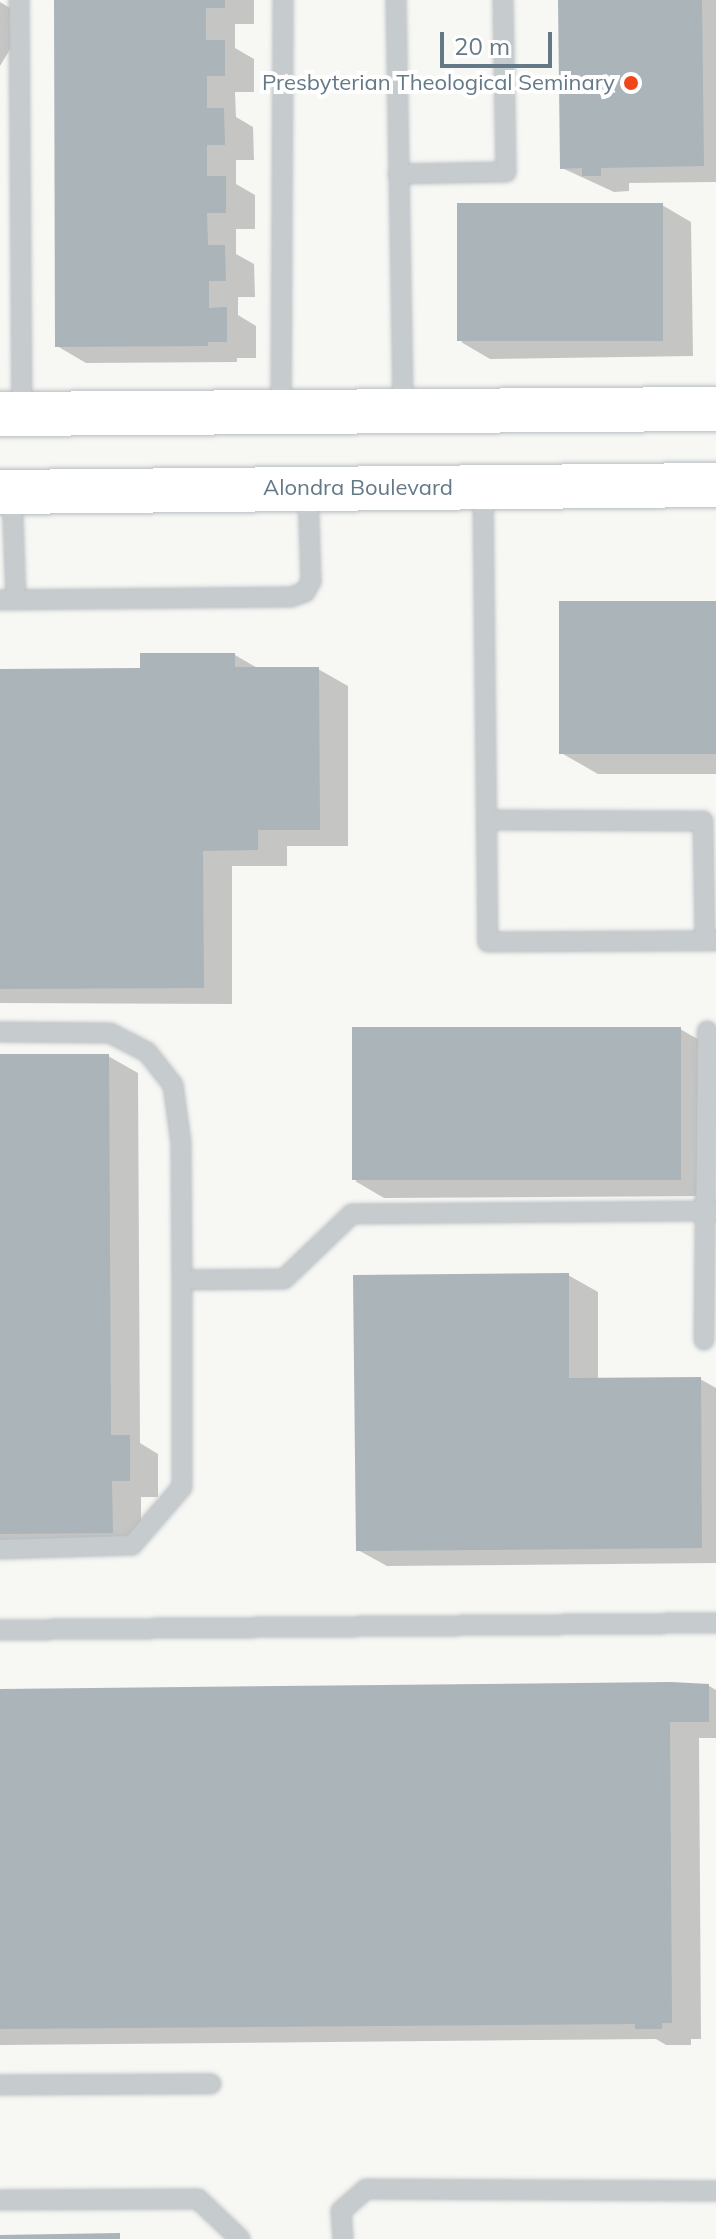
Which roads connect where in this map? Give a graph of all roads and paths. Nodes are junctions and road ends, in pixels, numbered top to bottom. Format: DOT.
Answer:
graph roads {
  1 [pos="19,0"];
  2 [pos="283,0"];
  3 [pos="396,0"];
  4 [pos="503,0"];
  5 [pos="398,174"];
  6 [pos="716,409"];
  7 [pos="403,411"];
  8 [pos="281,412"];
  9 [pos="11,414"];
  10 [pos="716,485"];
  11 [pos="483,487"];
  12 [pos="308,489"];
  13 [pos="6,492"];
  14 [pos="8,600"];
  15 [pos="487,820"];
  16 [pos="710,941"];
  17 [pos="707,1031"];
  18 [pos="0,1032"];
  19 [pos="710,1211"];
  20 [pos="182,1280"];
  21 [pos="704,1340"];
  22 [pos="0,1549"];
  23 [pos="716,1623"];
  24 [pos="0,1630"];
  25 [pos="211,2084"];
  26 [pos="0,2085"];
  27 [pos="716,2191"];
  28 [pos="0,2200"];
  29 [pos="240,2239"];
  30 [pos="343,2239"];
  1 -- 9 [label="lane"];
  2 -- 8 [label="lane"];
  3 -- 5 [label="lane"];
  4 -- 5 [label="lane"];
  5 -- 7 [label="lane"];
  6 -- 7 [label="main road"];
  7 -- 8 [label="main road"];
  8 -- 9 [label="main road"];
  10 -- 11 [label="main road, Alondra Boulevard"];
  11 -- 12 [label="main road, Alondra Boulevard"];
  11 -- 15 [label="lane"];
  12 -- 13 [label="main road, Alondra Boulevard"];
  12 -- 14 [label="lane"];
  13 -- 14 [label="lane"];
  15 -- 16 [label="lane"];
  15 -- 16 [label="lane"];
  17 -- 19 [label="lane"];
  18 -- 20 [label="lane"];
  19 -- 20 [label="lane"];
  19 -- 21 [label="lane"];
  20 -- 22 [label="lane"];
  23 -- 24 [label="lane"];
  25 -- 26 [label="lane"];
  27 -- 30 [label="lane"];
  28 -- 29 [label="lane"];
}
